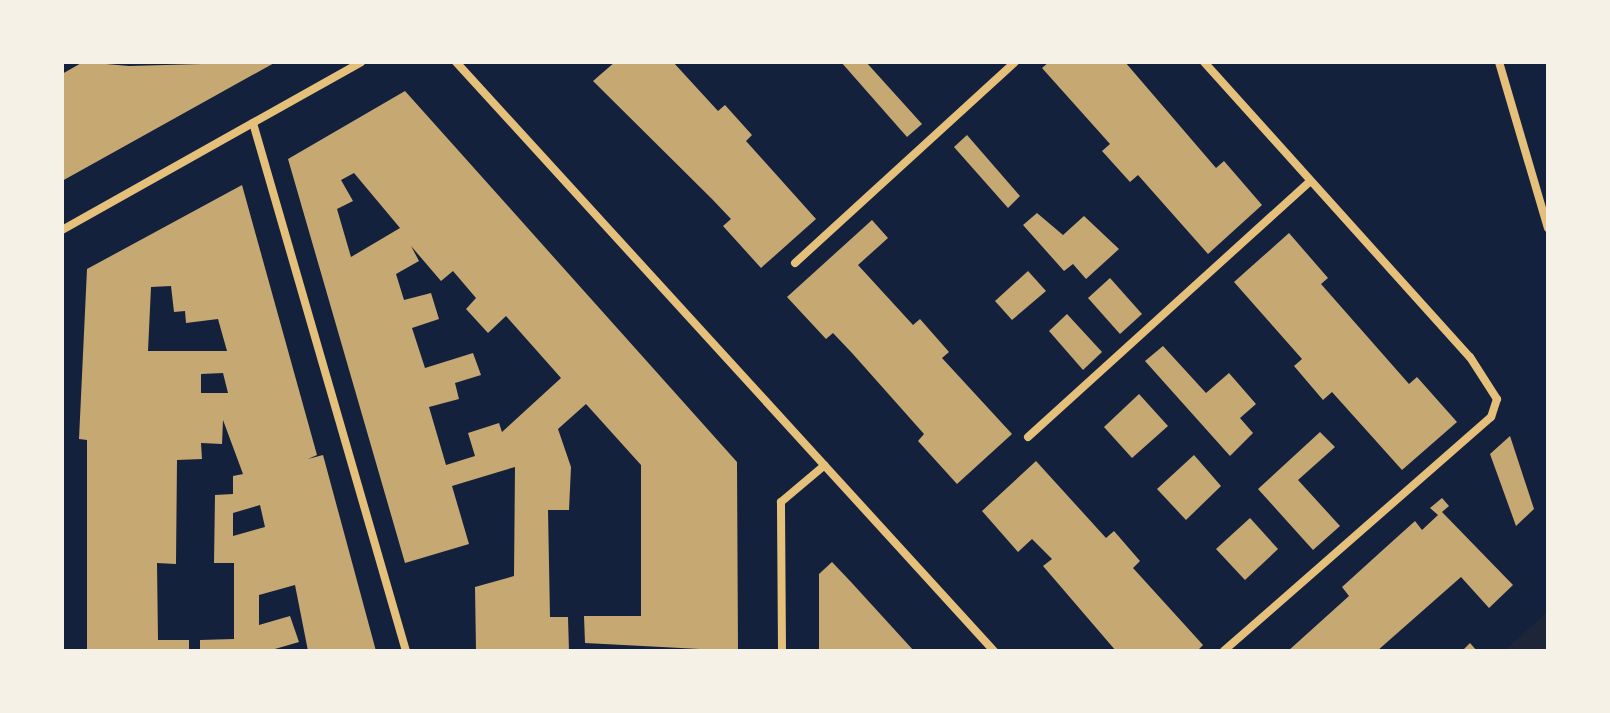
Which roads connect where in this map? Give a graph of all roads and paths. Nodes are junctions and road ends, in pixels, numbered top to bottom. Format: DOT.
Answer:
graph roads {
  1 [pos="361,62"];
  2 [pos="456,62"];
  3 [pos="1015,62"];
  4 [pos="1204,62"];
  5 [pos="1499,62"];
  6 [pos="253,123"];
  7 [pos="1309,182"];
  8 [pos="1548,228"];
  9 [pos="62,230"];
  10 [pos="795,263"];
  11 [pos="1028,437"];
  12 [pos="825,465"];
  13 [pos="406,651"];
  14 [pos="782,651"];
  15 [pos="994,651"];
  16 [pos="1224,651"];
  1 -- 6 [label="street"];
  2 -- 12 [label="street"];
  3 -- 10 [label="street"];
  4 -- 7 [label="street"];
  5 -- 8 [label="street"];
  6 -- 9 [label="street"];
  6 -- 13 [label="street"];
  7 -- 11 [label="street"];
  7 -- 16 [label="street"];
  12 -- 14 [label="street"];
  12 -- 15 [label="street"];
}
